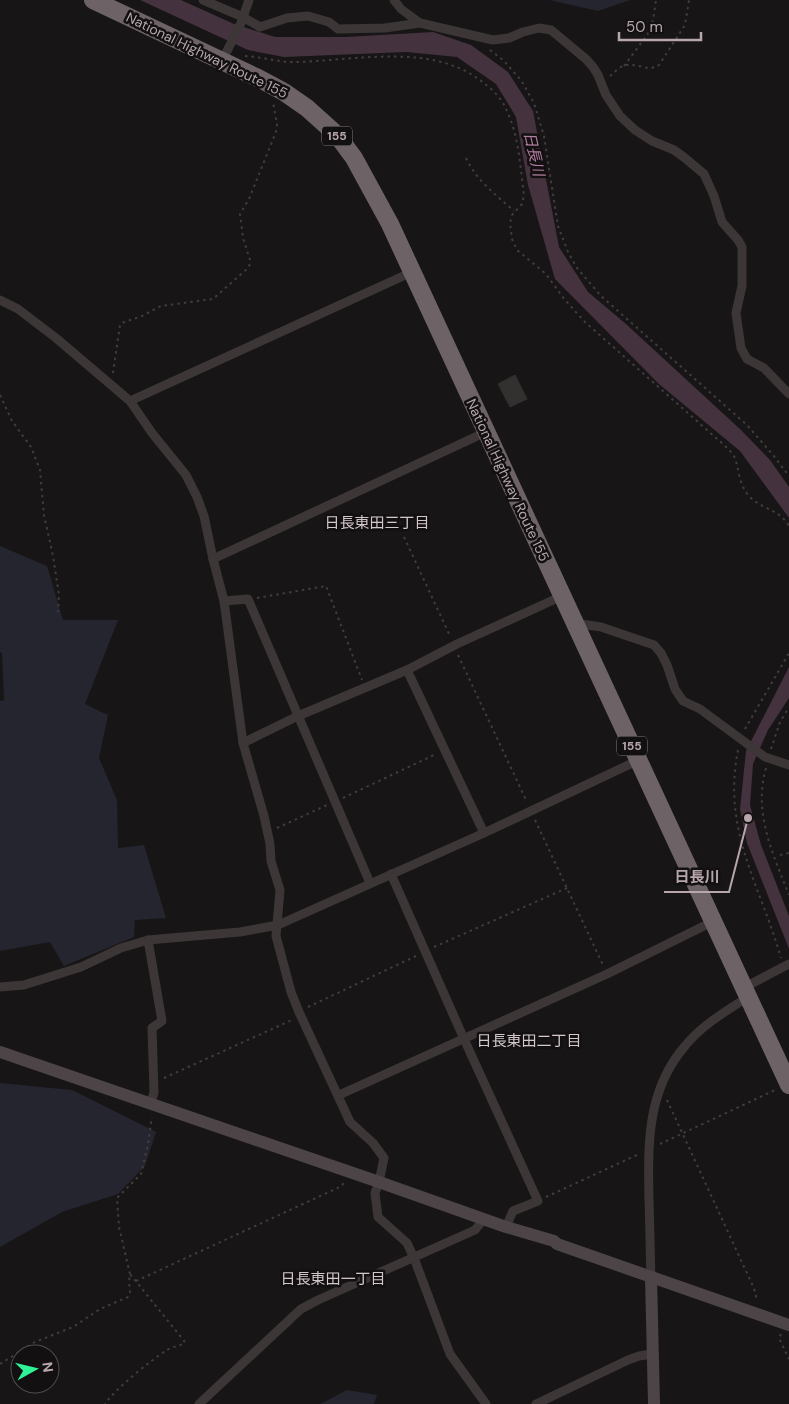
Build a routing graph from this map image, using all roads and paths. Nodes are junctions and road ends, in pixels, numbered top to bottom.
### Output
1 (203, 0) edge
2 (249, 0) edge
3 (394, 0) edge
4 (656, 0) edge
5 (688, 0) edge
6 (104, 2) edge
7 (242, 20) junction
8 (420, 23) junction
9 (476, 36) junction
10 (224, 58) junction
11 (624, 66) junction
12 (602, 83) junction
13 (270, 84) junction
14 (466, 158) dead end
15 (515, 212) junction
16 (412, 272) junction
17 (0, 300) edge
18 (109, 382) junction
19 (789, 394) edge
20 (0, 395) edge
21 (130, 401) junction
22 (486, 432) junction
23 (789, 476) edge
24 (789, 526) edge
25 (404, 537) dead end
26 (213, 558) junction
27 (562, 596) junction
28 (248, 599) junction
29 (224, 601) junction
30 (58, 612) dead end
31 (574, 623) junction
32 (454, 645) junction
33 (789, 653) edge
34 (407, 670) junction
35 (365, 688) junction
36 (789, 707) edge
37 (298, 716) junction
38 (742, 739) junction
39 (243, 743) junction
40 (445, 750) junction
41 (767, 758) junction
42 (639, 760) junction
43 (789, 765) edge
44 (335, 802) junction
45 (267, 832) junction
46 (484, 833) junction
47 (789, 854) edge
48 (780, 855) dead end
49 (391, 874) junction
50 (370, 883) junction
51 (789, 895) edge
52 (714, 921) junction
53 (278, 925) junction
54 (148, 940) junction
55 (787, 965) edge
56 (0, 987) edge
57 (746, 992) junction
58 (301, 1016) junction
59 (464, 1040) junction
60 (0, 1052) edge
61 (154, 1083) junction
62 (789, 1084) edge
63 (658, 1093) junction
64 (339, 1095) junction
65 (153, 1105) junction
66 (682, 1133) junction
67 (648, 1150) junction
68 (348, 1171) junction
69 (379, 1182) junction
70 (538, 1200) junction
71 (484, 1219) junction
72 (506, 1227) junction
73 (414, 1258) junction
74 (130, 1274) junction
75 (651, 1277) junction
76 (136, 1281) junction
77 (752, 1312) junction
78 (786, 1324) edge
79 (652, 1354) junction
80 (789, 1359) edge
81 (0, 1364) edge
82 (105, 1404) edge
83 (199, 1404) edge
84 (486, 1404) edge
85 (536, 1404) edge
86 (654, 1404) edge

1 - 7 street
2 - 7 street
3 - 8 street
4 - 11 path
5 - 11 path
6 - 10 highway, National Highway Route 155 / 155
7 - 8 street
7 - 10 street
8 - 9 street
9 - 12 street
9 - 23 path
10 - 13 highway, National Highway Route 155 / 155
10 - 15 path
11 - 12 path
12 - 19 street
13 - 16 highway, National Highway Route 155 / 155
13 - 18 path
14 - 15 path
15 - 24 path
16 - 21 street
16 - 22 highway, National Highway Route 155 / 155
17 - 18 street
18 - 21 street
20 - 30 path
21 - 26 street
22 - 26 street
22 - 27 highway, National Highway Route 155 / 155
25 - 32 path
26 - 29 street
27 - 31 highway, National Highway Route 155 / 155
27 - 32 street
28 - 29 street
28 - 35 path
28 - 37 street
29 - 39 street
31 - 38 street
31 - 42 highway, National Highway Route 155 / 155
32 - 34 street
33 - 38 path
34 - 35 street
34 - 40 street
35 - 37 street
36 - 41 path
37 - 39 street
37 - 44 street
38 - 41 street
38 - 55 path
39 - 45 street
40 - 44 path
40 - 46 street
41 - 43 street
41 - 51 path
42 - 46 street
42 - 52 highway, National Highway Route 155 / 155
44 - 45 path
44 - 50 street
45 - 53 street
46 - 49 street
47 - 48 path
49 - 50 street
49 - 59 street
50 - 53 street
52 - 57 highway, National Highway Route 155 / 155
52 - 59 street
53 - 54 street
53 - 58 street
54 - 56 street
54 - 61 street
55 - 57 street
57 - 62 highway, National Highway Route 155 / 155
57 - 63 street
58 - 61 path
58 - 64 street
59 - 64 street
59 - 70 street
60 - 65 street
61 - 65 street
62 - 66 path
63 - 66 path
63 - 67 street
64 - 69 street
65 - 68 street
65 - 74 path
66 - 67 path
66 - 77 path
67 - 70 path
67 - 75 street
68 - 69 street
68 - 76 path
69 - 71 street
69 - 73 street
70 - 72 street
71 - 72 street
71 - 73 street
72 - 75 street
73 - 83 street
73 - 84 street
74 - 76 path
74 - 81 path
75 - 77 street
75 - 79 street
76 - 82 path
77 - 78 street
78 - 80 path
79 - 85 street
79 - 86 street

